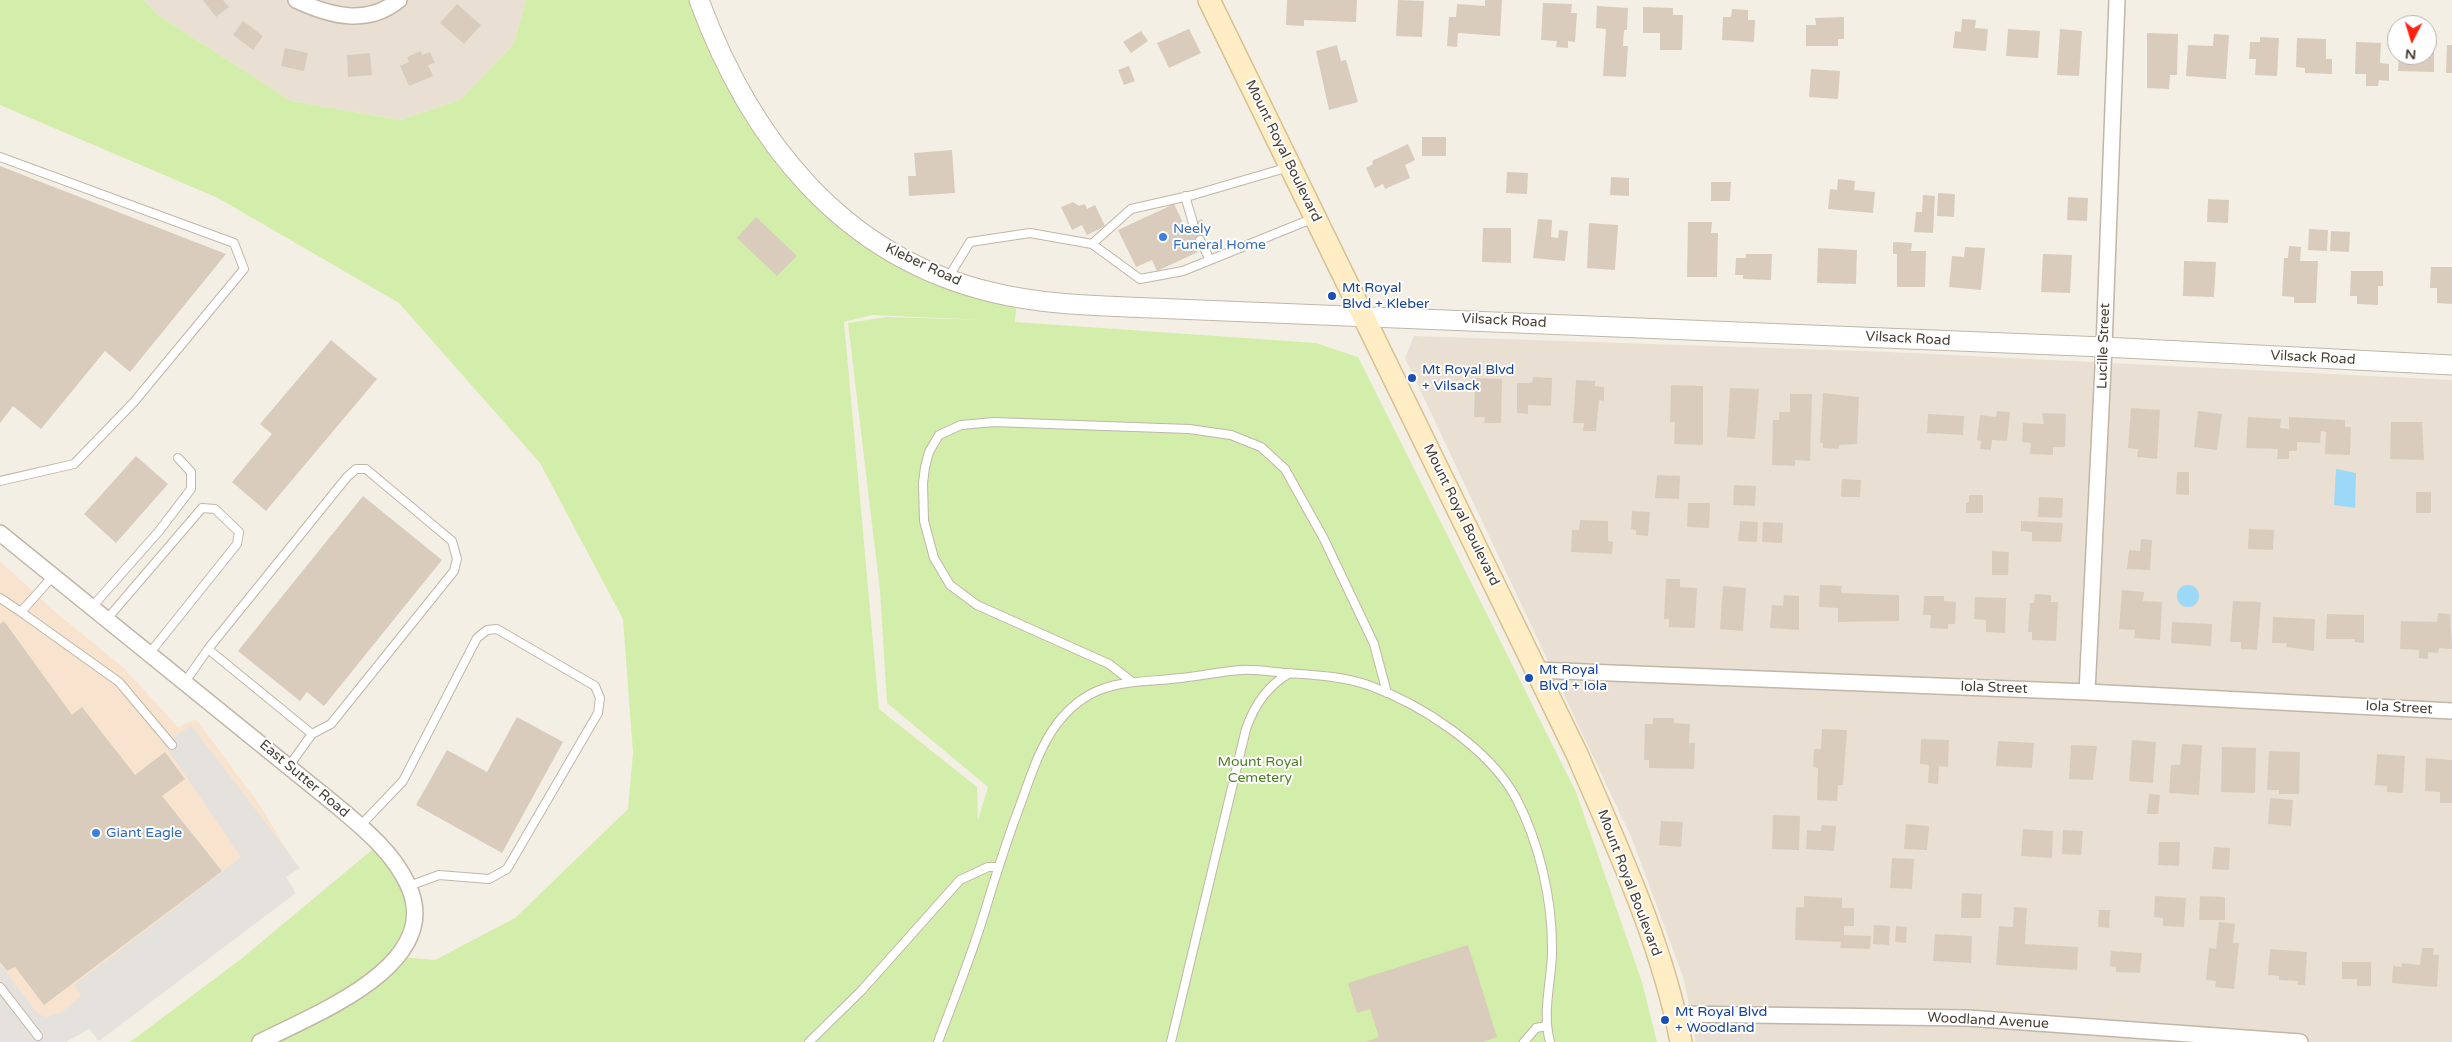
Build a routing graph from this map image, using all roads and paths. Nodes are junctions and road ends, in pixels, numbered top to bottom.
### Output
1 (296, 0) edge
2 (399, 0) edge
3 (699, 0) edge
4 (1209, 0) edge
5 (2117, 0) edge
6 (0, 157) edge
7 (1291, 166) junction
8 (1184, 196) junction
9 (1316, 217) junction
10 (1193, 223) dead end
11 (1200, 240) dead end
12 (1092, 244) junction
13 (1210, 260) junction
14 (947, 279) junction
15 (1364, 316) junction
16 (2104, 348) junction
17 (2452, 365) edge
18 (178, 458) dead end
19 (0, 481) edge
20 (0, 534) edge
21 (53, 576) junction
22 (0, 598) edge
23 (92, 607) junction
24 (21, 612) junction
25 (107, 619) junction
26 (208, 649) junction
27 (149, 654) junction
28 (1536, 670) junction
29 (1290, 673) junction
30 (1131, 681) junction
31 (185, 682) junction
32 (2087, 692) junction
33 (1387, 693) junction
34 (2452, 710) edge
35 (312, 734) junction
36 (172, 744) dead end
37 (289, 766) junction
38 (360, 826) junction
39 (998, 867) junction
40 (409, 886) junction
41 (0, 987) edge
42 (1676, 1014) junction
43 (1546, 1026) junction
44 (38, 1036) dead end
45 (2227, 1040) edge
46 (260, 1042) edge
47 (810, 1042) edge
48 (938, 1042) edge
49 (1171, 1042) edge
50 (1524, 1042) edge
51 (1550, 1042) edge
52 (1681, 1042) edge
53 (2300, 1042) edge

1 - 2 street
3 - 14 street, Kleber Road
4 - 7 main road, Mount Royal Boulevard
5 - 16 street, Lucille Street
6 - 19 lane
7 - 8 lane
7 - 9 main road, Mount Royal Boulevard
8 - 10 lane
8 - 12 lane
9 - 13 lane
9 - 15 main road, Mount Royal Boulevard
11 - 13 lane
12 - 13 lane
12 - 14 lane
14 - 15 street, Kleber Road
15 - 16 street, Vilsack Road
15 - 28 main road, Mount Royal Boulevard
16 - 17 street, Vilsack Road
16 - 32 street, Lucille Street
18 - 23 lane
20 - 21 street, East Sutter Road
21 - 23 street, East Sutter Road
21 - 24 lane
22 - 24 lane
23 - 25 street, East Sutter Road
24 - 36 lane
25 - 27 street, East Sutter Road
25 - 27 lane
26 - 31 lane
26 - 35 lane
26 - 35 lane
27 - 31 street, East Sutter Road
28 - 32 street, Iola Street
28 - 42 main road, Mount Royal Boulevard
29 - 30 lane
29 - 33 lane
29 - 49 lane
30 - 33 lane
30 - 39 lane
31 - 37 street, East Sutter Road
32 - 34 street, Iola Street
33 - 43 lane
35 - 37 lane
37 - 38 street, East Sutter Road
38 - 40 street, East Sutter Road
38 - 40 lane
39 - 47 lane
39 - 48 lane
40 - 46 street, East Sutter Road
41 - 44 lane
42 - 45 street, Woodland Avenue
42 - 52 main road, Mount Royal Boulevard
43 - 50 lane
43 - 51 lane
45 - 53 street, Woodland Avenue

